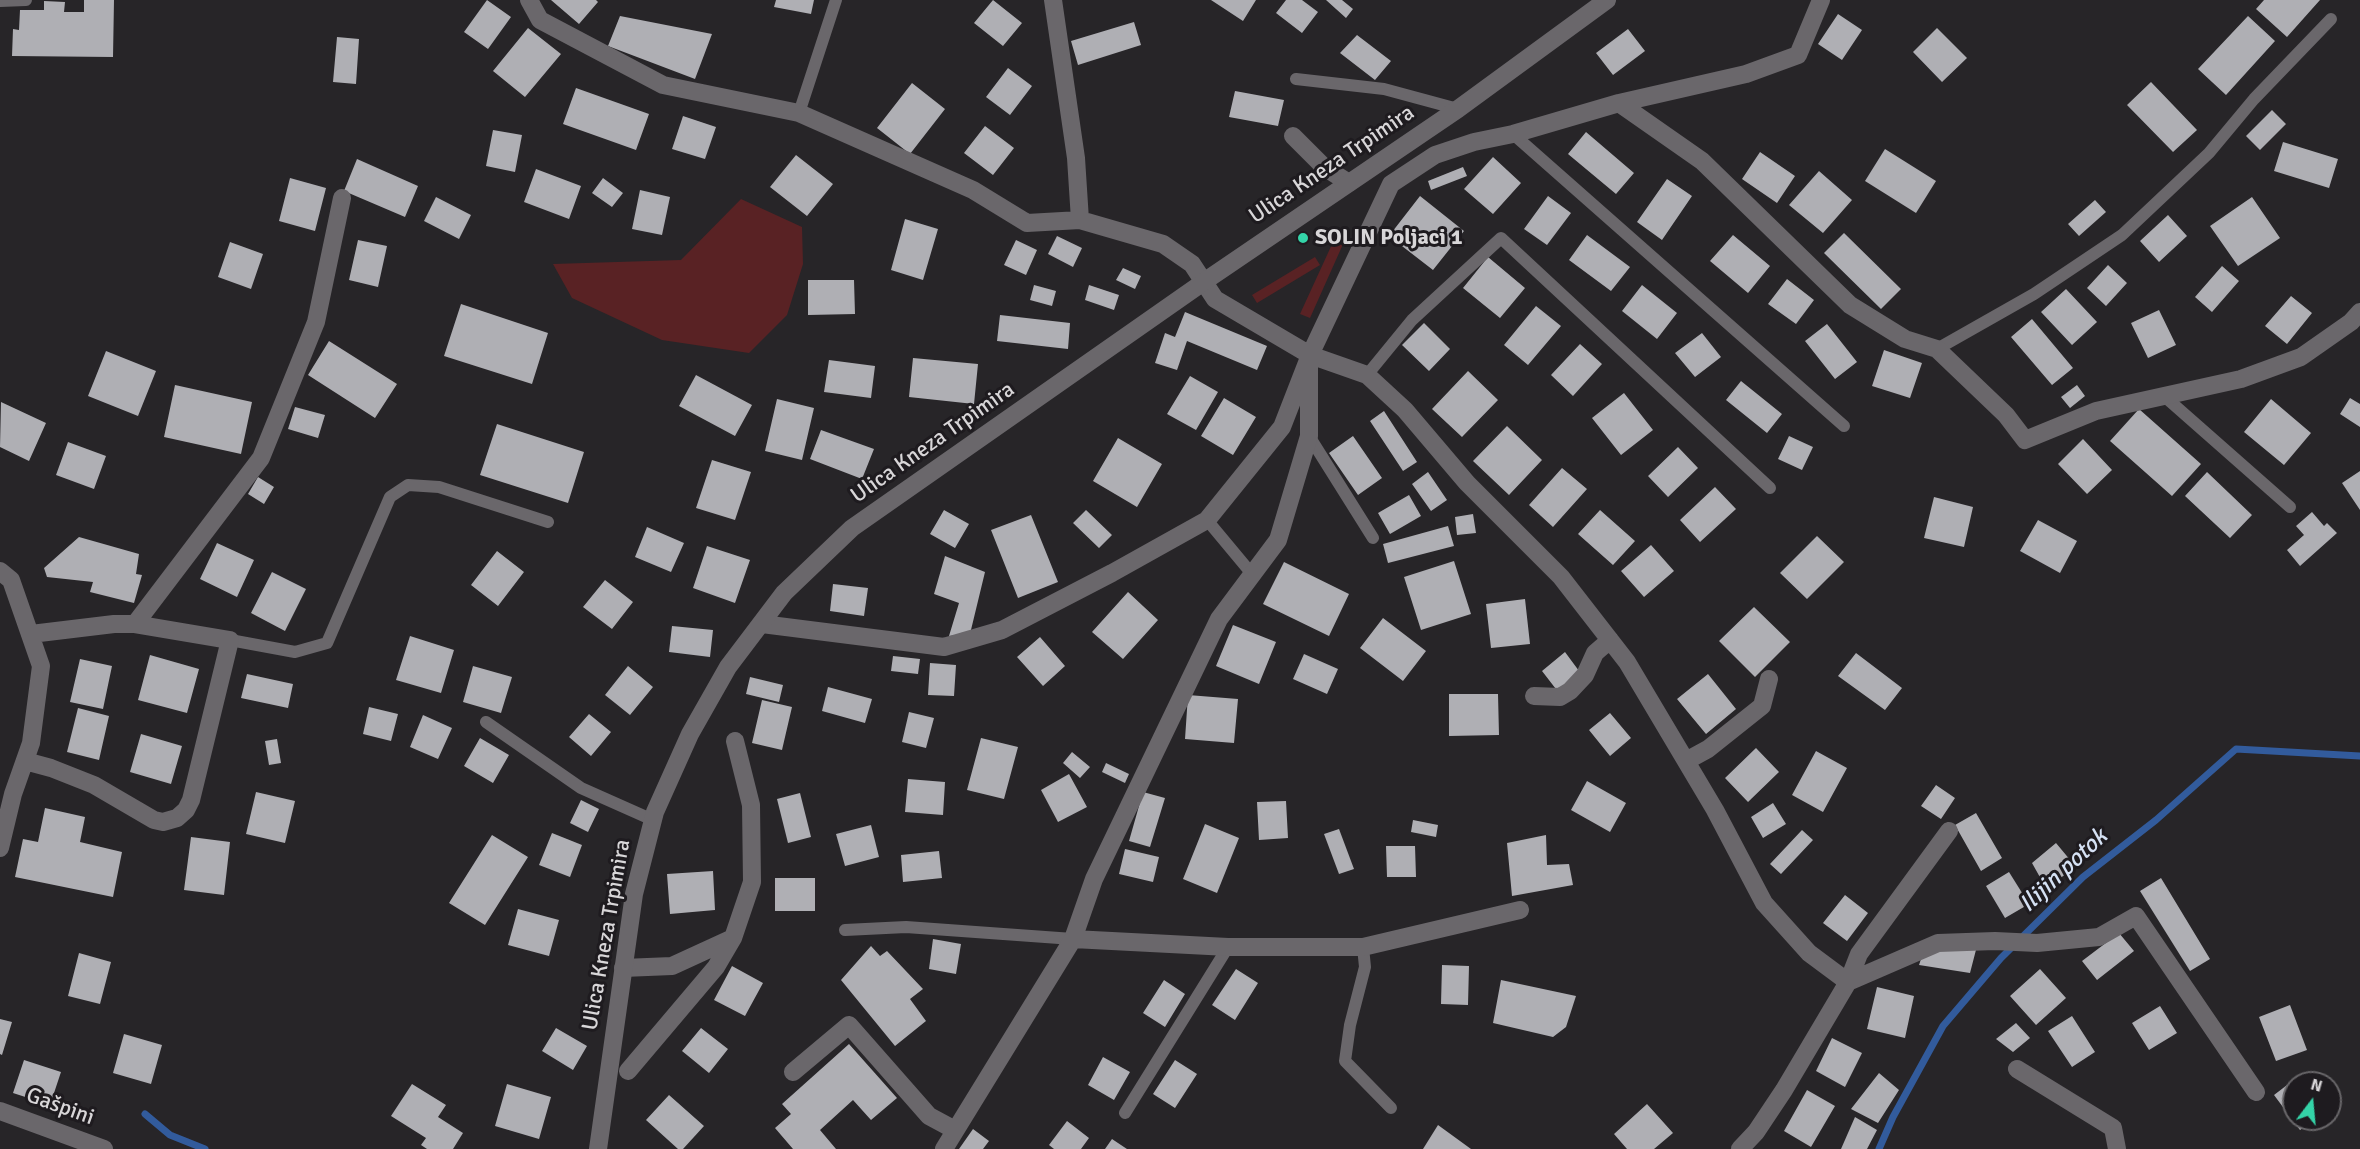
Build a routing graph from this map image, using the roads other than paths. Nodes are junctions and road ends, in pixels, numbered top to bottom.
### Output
1 (26, 0) edge
2 (530, 0) edge
3 (836, 0) edge
4 (1053, 0) edge
5 (1607, 0) edge
6 (1821, 0) edge
7 (0, 1) edge
8 (2331, 20) dead end
9 (1296, 79) dead end
10 (1619, 103) junction
11 (1458, 109) junction
12 (799, 113) junction
13 (1513, 134) junction
14 (1293, 136) dead end
15 (1349, 183) junction
16 (342, 198) dead end
17 (1080, 220) junction
18 (1205, 281) junction
19 (2360, 312) edge
20 (1937, 349) junction
21 (1310, 355) junction
22 (1367, 375) junction
23 (2164, 396) junction
24 (1844, 426) dead end
25 (1309, 436) junction
26 (1770, 488) dead end
27 (2290, 507) dead end
28 (1207, 520) junction
29 (548, 522) dead end
30 (1373, 538) dead end
31 (0, 571) edge
32 (1252, 574) junction
33 (135, 624) junction
34 (762, 624) junction
35 (31, 634) junction
36 (230, 640) junction
37 (1610, 640) junction
38 (1769, 679) dead end
39 (1534, 696) dead end
40 (486, 723) dead end
41 (735, 741) dead end
42 (25, 761) junction
43 (1686, 761) junction
44 (653, 820) junction
45 (1949, 831) dead end
46 (0, 848) edge
47 (1520, 910) dead end
48 (845, 930) dead end
49 (733, 938) junction
50 (1072, 939) junction
51 (1228, 947) junction
52 (1363, 947) junction
53 (623, 969) junction
54 (1848, 982) junction
55 (2017, 1069) dead end
56 (628, 1071) dead end
57 (793, 1072) dead end
58 (2256, 1092) dead end
59 (1391, 1108) dead end
60 (0, 1111) edge
61 (1125, 1113) dead end
62 (955, 1130) junction
63 (104, 1149) edge
64 (598, 1149) edge
65 (944, 1149) edge
66 (1740, 1149) edge
67 (2117, 1149) edge

1 - 7 lane
2 - 12 street
3 - 12 lane
4 - 17 street
5 - 11 street, Ulica Kneza Trpimira
6 - 10 street
8 - 20 lane
9 - 11 lane
10 - 13 street
10 - 20 street
11 - 15 street, Ulica Kneza Trpimira
12 - 17 street
13 - 21 street
13 - 24 lane
14 - 15 street
15 - 18 street, Ulica Kneza Trpimira
16 - 33 street
17 - 18 street
18 - 21 street
18 - 34 street, Ulica Kneza Trpimira
19 - 23 street
20 - 23 street
21 - 22 street
21 - 25 street
21 - 28 street
22 - 26 lane
22 - 37 street
23 - 27 lane
25 - 30 lane
25 - 32 street
28 - 32 lane
28 - 34 street
29 - 36 lane
31 - 35 street
32 - 50 street
33 - 35 street
33 - 36 street
34 - 44 street, Ulica Kneza Trpimira
35 - 42 street
36 - 42 street
37 - 39 street
37 - 43 street
38 - 43 street
40 - 44 lane
41 - 49 street
42 - 46 street
43 - 54 street
44 - 53 street, Ulica Kneza Trpimira
45 - 54 street
47 - 52 street
48 - 50 lane
49 - 53 street
49 - 56 street
50 - 51 street
50 - 62 street
51 - 52 street
51 - 61 lane
52 - 59 lane
53 - 64 street, Ulica Kneza Trpimira
54 - 58 street
54 - 66 street
55 - 67 street
57 - 62 street
60 - 63 street, Gašpini
62 - 65 street

